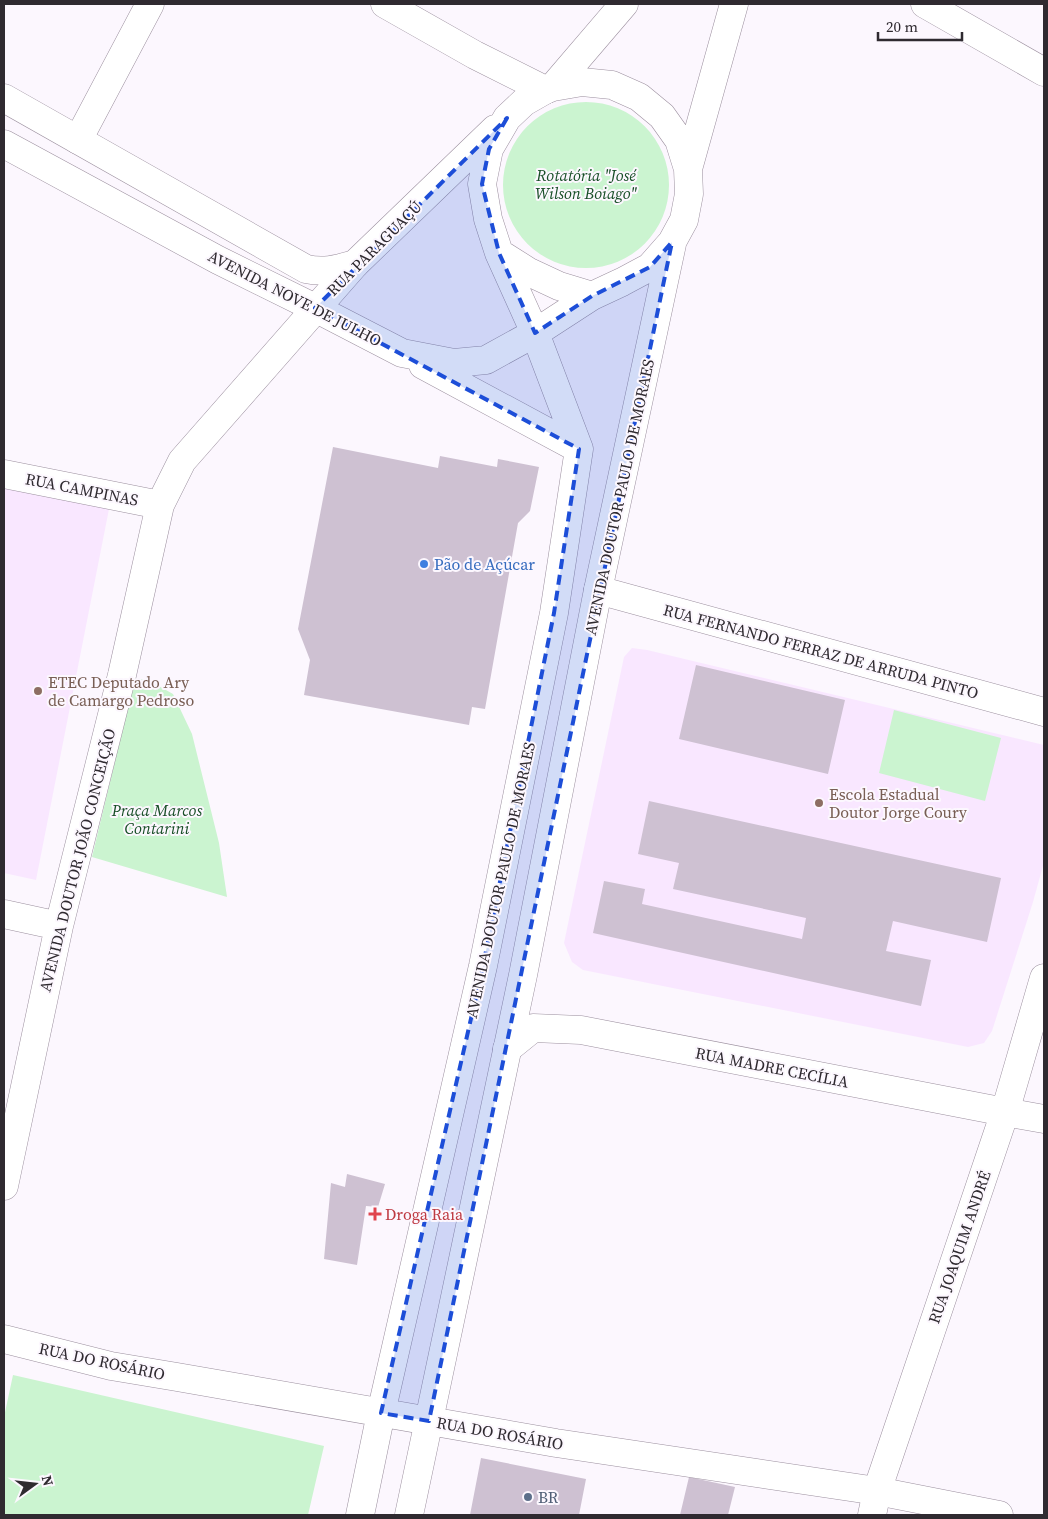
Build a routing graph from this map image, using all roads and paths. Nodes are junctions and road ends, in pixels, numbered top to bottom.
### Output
1 (150, 4) edge
2 (385, 4) edge
3 (624, 4) edge
4 (734, 4) edge
5 (925, 4) edge
6 (1044, 72) edge
7 (549, 88) junction
8 (4, 98) edge
9 (507, 118) junction
10 (78, 140) junction
11 (4, 144) edge
12 (688, 168) junction
13 (672, 242) junction
14 (499, 253) junction
15 (355, 264) junction
16 (592, 296) junction
17 (315, 308) junction
18 (535, 334) junction
19 (402, 353) junction
20 (579, 450) junction
21 (4, 474) edge
22 (160, 505) junction
23 (598, 590) junction
24 (1044, 712) edge
25 (4, 914) edge
26 (59, 926) junction
27 (1044, 978) edge
28 (507, 1049) junction
29 (1005, 1112) junction
30 (1044, 1119) edge
31 (4, 1186) edge
32 (4, 1339) edge
33 (381, 1413) junction
34 (429, 1421) junction
35 (874, 1503) edge
36 (360, 1515) edge
37 (409, 1515) edge
38 (999, 1515) edge

1 - 10 street
2 - 7 street
3 - 7 street
4 - 12 street
5 - 6 street
7 - 9 street, RUA PARAGUAÇÚ
7 - 12 street
8 - 10 street, AVENIDA NOVE DE JULHO
9 - 14 street, AVENIDA DOUTOR PAULO DE MORAES
9 - 15 street, RUA PARAGUAÇÚ
10 - 15 street, AVENIDA NOVE DE JULHO
11 - 17 street, AVENIDA NOVE DE JULHO
12 - 13 street
13 - 16 street, AVENIDA NOVE DE JULHO
13 - 23 street, AVENIDA DOUTOR PAULO DE MORAES
14 - 16 street
14 - 18 street, AVENIDA DOUTOR PAULO DE MORAES
15 - 17 street, RUA PARAGUAÇÚ
16 - 18 street, AVENIDA NOVE DE JULHO
17 - 19 street, AVENIDA NOVE DE JULHO
17 - 22 street, RUA PARAGUAÇÚ
18 - 19 street, AVENIDA NOVE DE JULHO
18 - 20 street, AVENIDA DOUTOR PAULO DE MORAES
19 - 20 street
20 - 33 street, AVENIDA DOUTOR PAULO DE MORAES
21 - 22 street, RUA CAMPINAS
22 - 26 street, AVENIDA DOUTOR JOÃO CONCEIÇÃO
23 - 24 street, RUA FERNANDO FERRAZ DE ARRUDA PINTO
23 - 28 street, AVENIDA DOUTOR PAULO DE MORAES
25 - 26 street
26 - 31 street, AVENIDA DOUTOR JOÃO CONCEIÇÃO
27 - 29 street, RUA JOAQUIM ANDRÉ
28 - 29 street, RUA MADRE CECÍLIA
28 - 34 street, AVENIDA DOUTOR PAULO DE MORAES
29 - 30 street, RUA MADRE CECÍLIA
29 - 35 street, RUA JOAQUIM ANDRÉ
32 - 33 street, RUA DO ROSÁRIO
33 - 34 street, RUA DO ROSÁRIO
33 - 36 street, AVENIDA DOUTOR PAULO DE MORAES
34 - 35 street, RUA DO ROSÁRIO
34 - 37 street, AVENIDA DOUTOR PAULO DE MORAES
35 - 38 street, RUA DO ROSÁRIO

